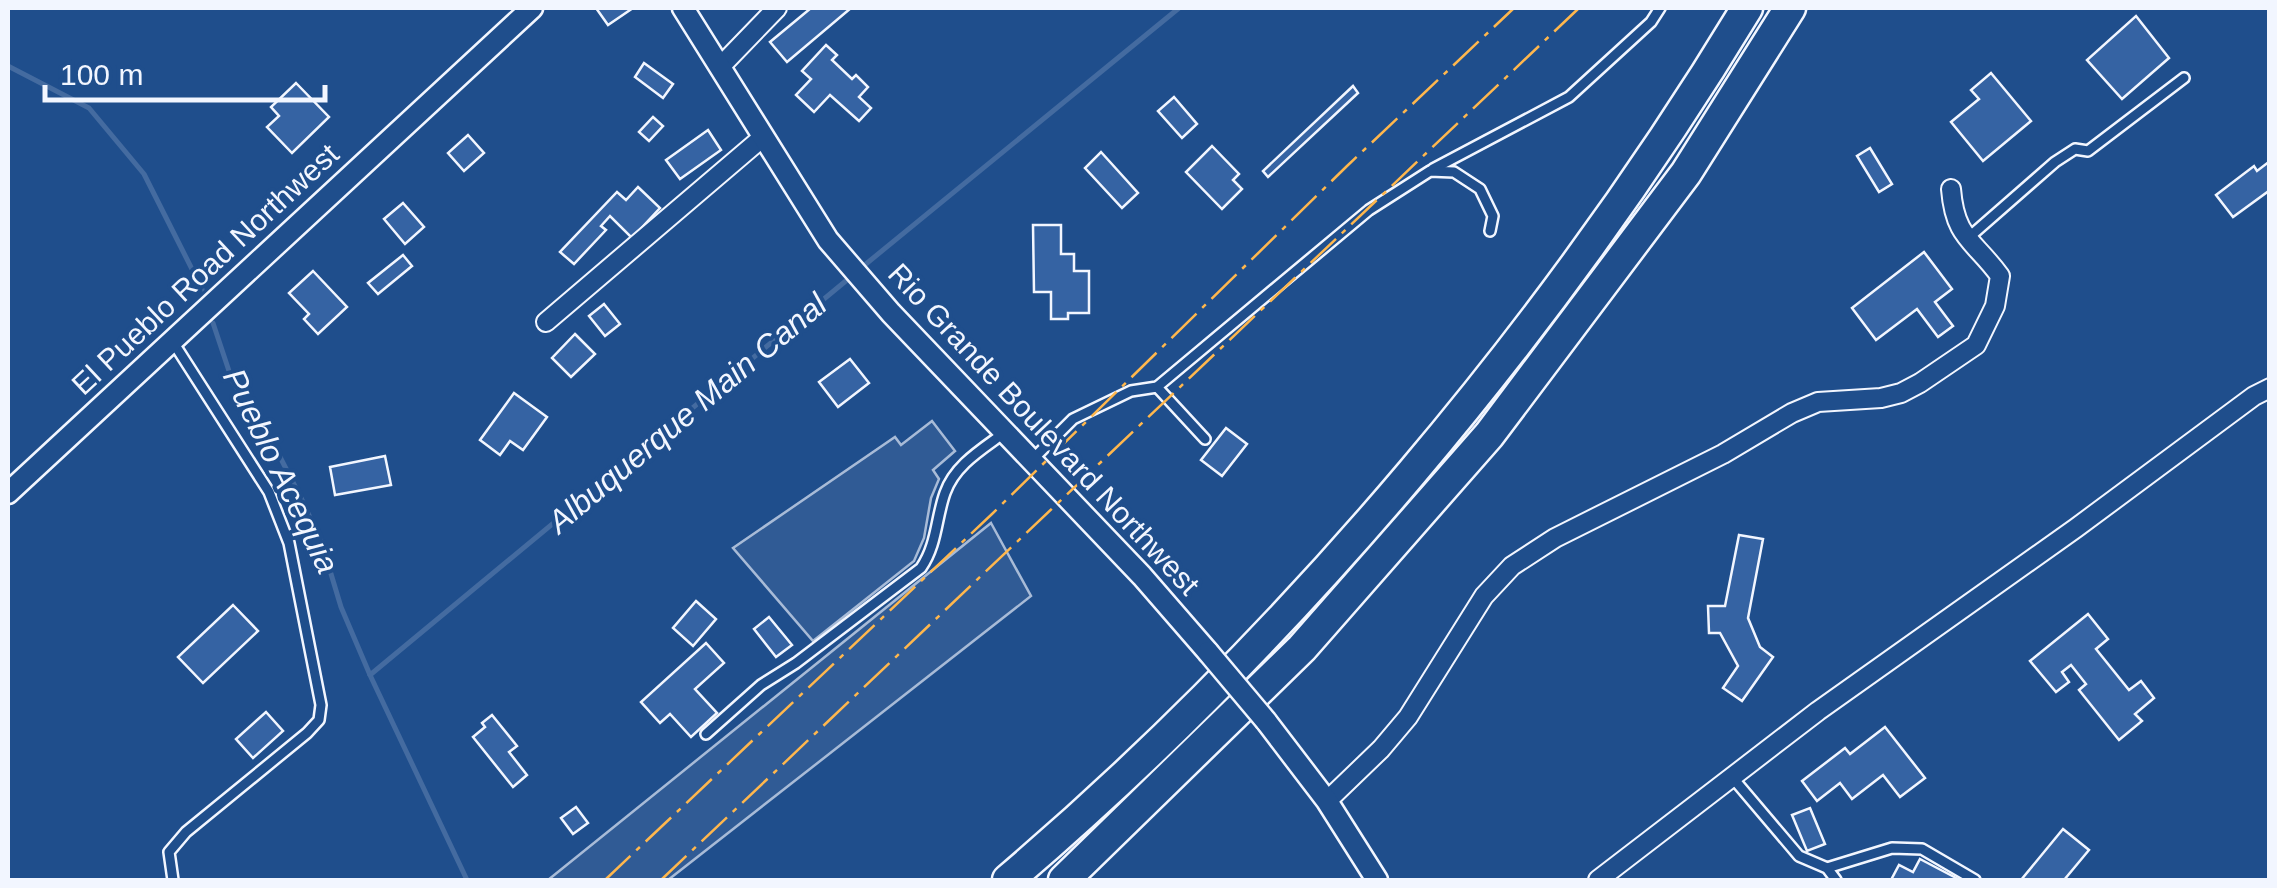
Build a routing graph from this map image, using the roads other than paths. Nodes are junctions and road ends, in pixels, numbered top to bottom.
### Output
1 (532, 8) edge
2 (683, 8) edge
3 (777, 8) edge
4 (1660, 8) edge
5 (1747, 8) edge
6 (1790, 8) edge
7 (720, 67) junction
8 (2184, 78) dead end
9 (763, 136) junction
10 (1430, 171) junction
11 (1951, 188) dead end
12 (1490, 231) dead end
13 (1966, 239) junction
14 (546, 322) dead end
15 (172, 340) junction
16 (1156, 387) junction
17 (2270, 388) edge
18 (1004, 433) junction
19 (1205, 440) dead end
20 (1032, 461) junction
21 (8, 493) edge
22 (706, 734) dead end
23 (1732, 777) junction
24 (1327, 801) junction
25 (1827, 868) junction
26 (173, 880) edge
27 (1008, 880) edge
28 (1064, 880) edge
29 (1377, 880) edge
30 (1598, 880) edge
31 (1836, 880) edge
32 (1975, 880) edge

1 - 15 street, El Pueblo Road Northwest
2 - 7 street, Rio Grande Boulevard Northwest
3 - 7 street
4 - 10 lane
5 - 27 highway
6 - 28 highway
7 - 9 street, Rio Grande Boulevard Northwest
8 - 13 lane
9 - 14 street
9 - 18 street, Rio Grande Boulevard Northwest
10 - 12 lane
10 - 16 lane
11 - 13 street
13 - 24 street
15 - 21 street, El Pueblo Road Northwest
15 - 26 lane
16 - 19 lane
16 - 20 lane
17 - 23 street
18 - 20 street, Rio Grande Boulevard Northwest
18 - 22 lane
20 - 24 street, Rio Grande Boulevard Northwest, bridge
23 - 25 lane
23 - 30 street
24 - 29 street, Rio Grande Boulevard Northwest
25 - 31 lane
25 - 32 lane

